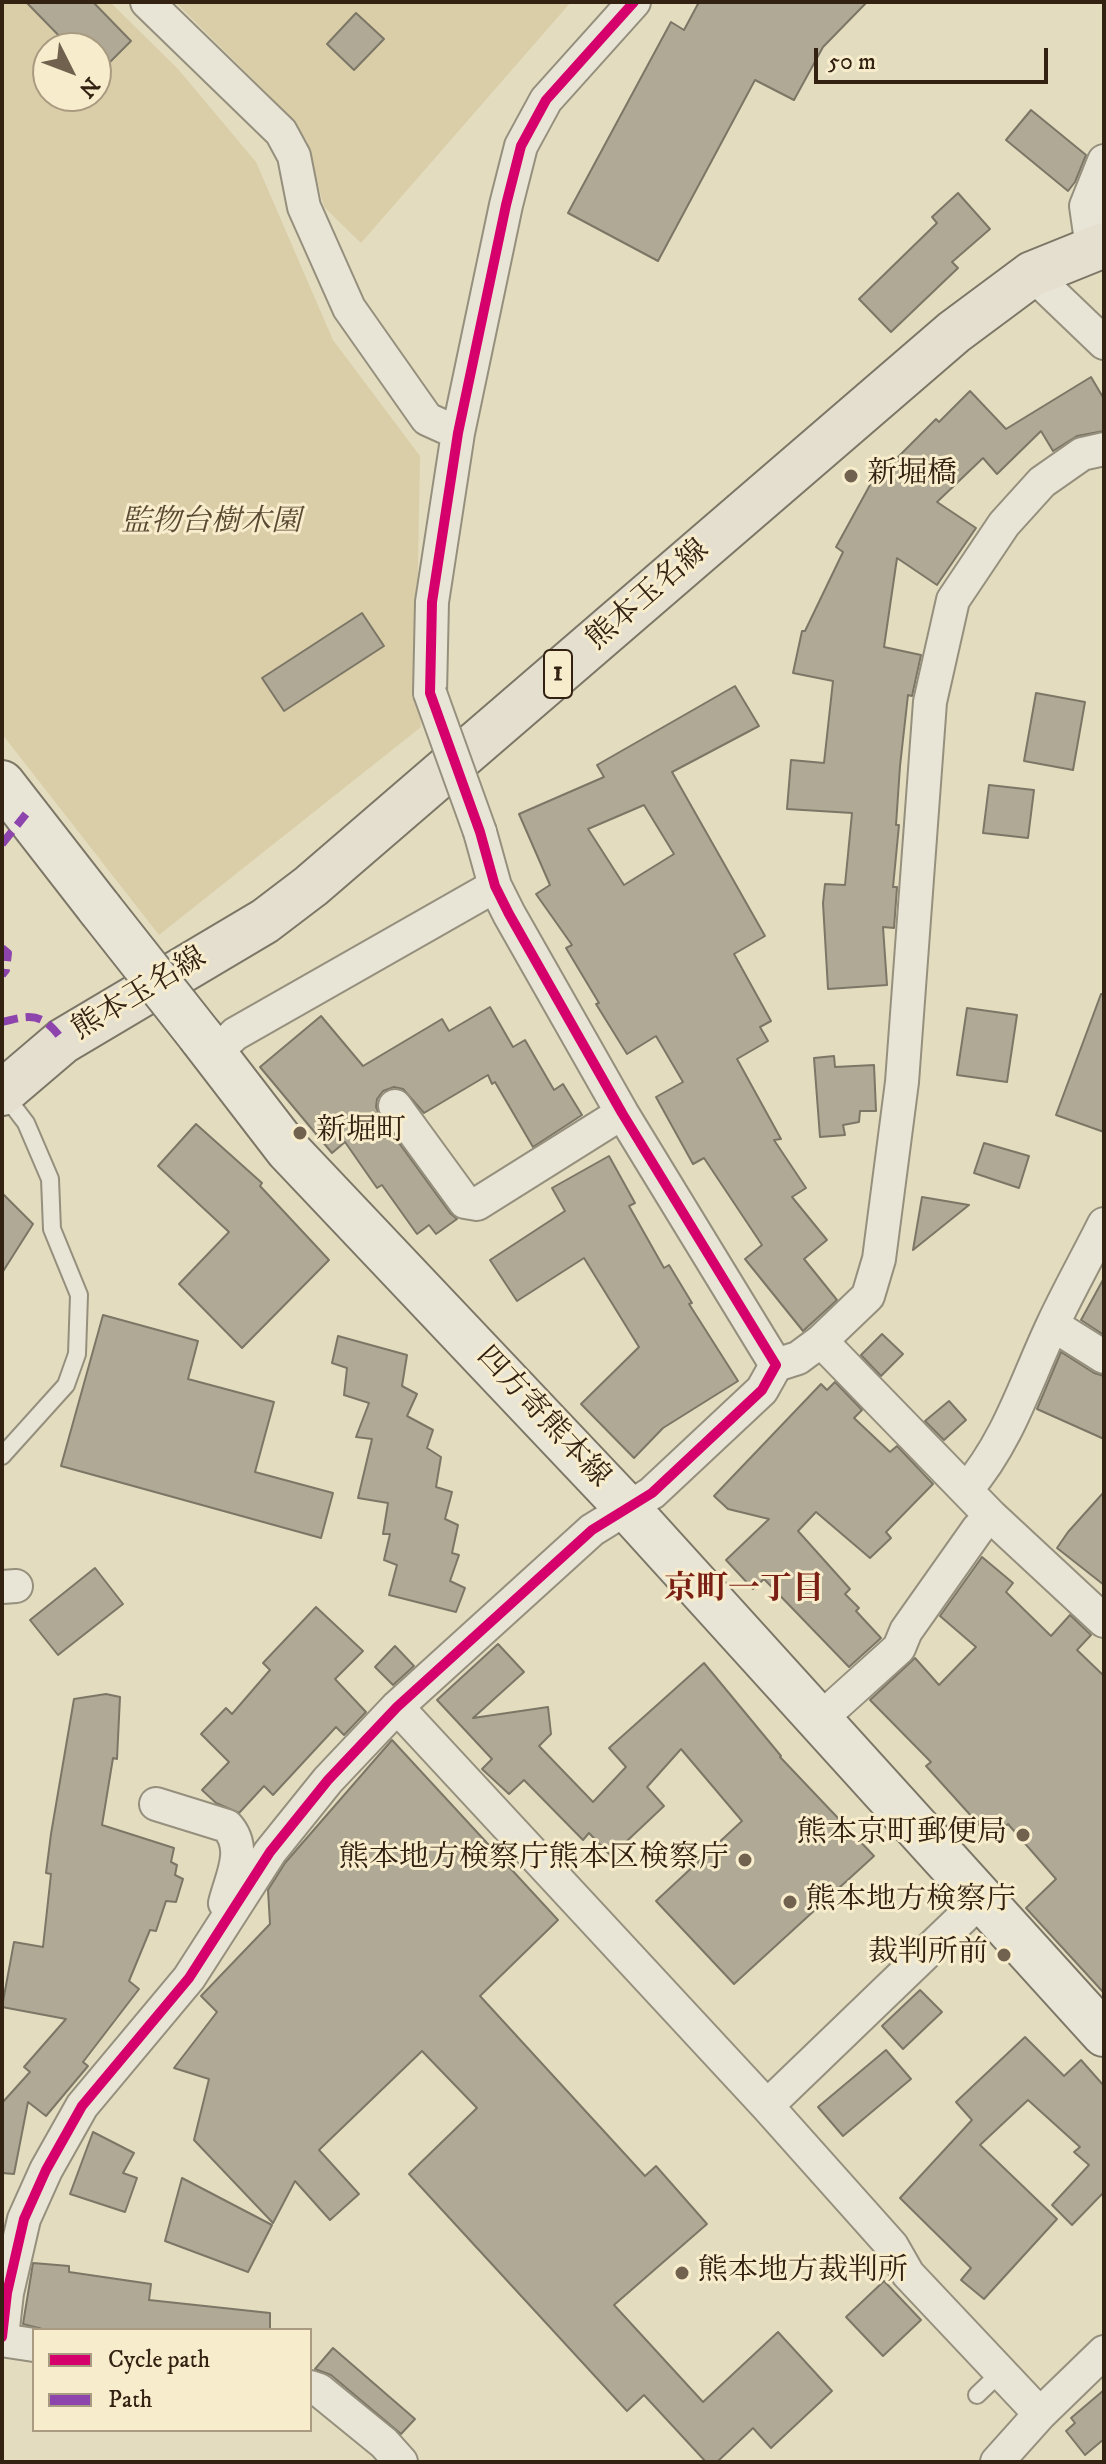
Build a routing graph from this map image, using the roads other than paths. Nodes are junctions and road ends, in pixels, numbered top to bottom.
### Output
1 (147, 2) edge
2 (634, 2) edge
3 (1104, 161) edge
4 (1098, 246) edge
5 (1032, 274) junction
6 (1104, 343) edge
7 (458, 433) junction
8 (1104, 449) edge
9 (2, 783) edge
10 (495, 886) junction
11 (207, 1046) junction
12 (2, 1093) edge
13 (395, 1106) dead end
14 (622, 1113) junction
15 (1104, 1224) edge
16 (1053, 1325) junction
17 (821, 1341) junction
18 (1104, 1357) edge
19 (776, 1365) junction
20 (2, 1456) edge
21 (967, 1489) junction
22 (627, 1508) junction
23 (991, 1516) junction
24 (1104, 1621) edge
25 (397, 1707) junction
26 (818, 1721) junction
27 (156, 1804) dead end
28 (981, 1900) junction
29 (235, 1910) junction
30 (1100, 2020) edge
31 (767, 2106) junction
32 (2, 2339) edge
33 (32, 2345) edge
34 (1102, 2359) edge
35 (312, 2388) edge
36 (1040, 2414) junction
37 (401, 2462) edge
38 (997, 2462) edge

1 - 7 street
2 - 7 street
3 - 4 street
4 - 5 main road, 熊本玉名線 / 1
5 - 6 street
5 - 12 main road, 熊本玉名線 / 1
7 - 10 street, bridge
8 - 17 street
9 - 11 main road, 四方寄熊本線, bridge
10 - 11 street
10 - 14 street
11 - 22 main road, 四方寄熊本線
12 - 20 lane
13 - 14 street
14 - 19 street
15 - 16 street
16 - 18 street
16 - 21 street
17 - 19 street
17 - 21 street
19 - 22 street
21 - 23 street
22 - 25 street
22 - 26 main road, 四方寄熊本線
23 - 24 street
23 - 26 street
25 - 29 street
25 - 31 street
26 - 28 main road, 四方寄熊本線
27 - 29 street
28 - 30 main road, 四方寄熊本線
28 - 31 street
29 - 32 street
31 - 36 street
32 - 33 street
34 - 36 street
35 - 37 street
36 - 38 street

